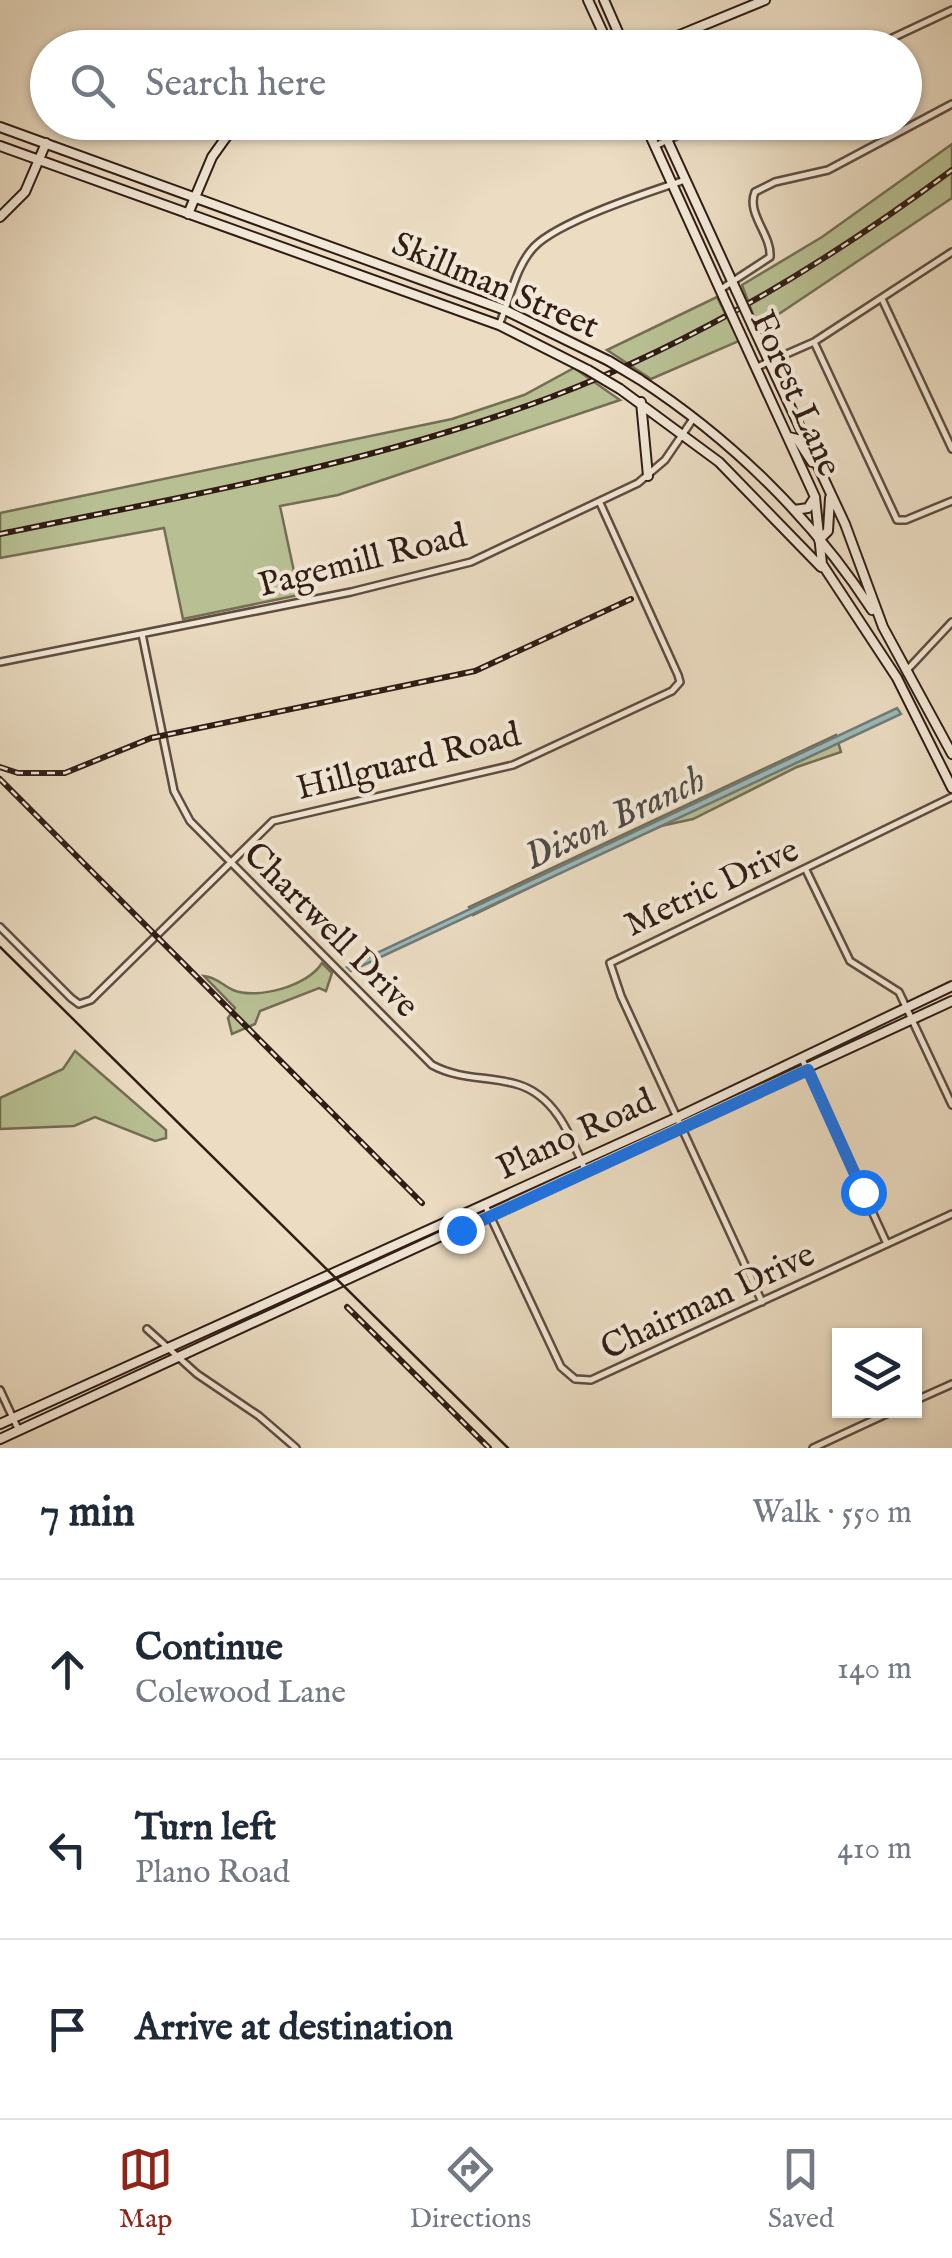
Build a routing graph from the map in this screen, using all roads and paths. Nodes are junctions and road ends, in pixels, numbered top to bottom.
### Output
1 (588, 0) edge
2 (604, 0) edge
3 (764, 0) edge
4 (952, 10) edge
5 (602, 30) edge
6 (617, 30) edge
7 (698, 30) edge
8 (909, 30) edge
9 (952, 104) edge
10 (922, 120) edge
11 (0, 127) edge
12 (30, 137) edge
13 (37, 140) edge
14 (224, 140) edge
15 (652, 140) edge
16 (667, 140) joint
17 (884, 140) edge
18 (46, 143) junction
19 (0, 146) edge
20 (655, 146) junction
21 (40, 160) junction
22 (686, 180) junction
23 (672, 184) junction
24 (194, 197) junction
25 (188, 214) junction
26 (0, 216) edge
27 (351, 254) junction
28 (951, 255) edge
29 (345, 269) junction
30 (734, 285) junction
31 (722, 293) junction
32 (882, 300) junction
33 (505, 310) junction
34 (498, 326) junction
35 (576, 342) junction
36 (814, 342) junction
37 (567, 358) junction
38 (769, 363) junction
39 (756, 368) junction
40 (640, 402) junction
41 (693, 418) junction
42 (686, 433) junction
43 (788, 437) junction
44 (952, 449) edge
45 (816, 464) junction
46 (648, 476) junction
47 (830, 494) junction
48 (815, 497) junction
49 (952, 501) edge
50 (600, 503) junction
51 (794, 510) junction
52 (794, 536) junction
53 (819, 540) junction
54 (827, 574) junction
55 (952, 622) edge
56 (883, 626) junction
57 (142, 634) junction
58 (0, 662) edge
59 (909, 668) junction
60 (896, 678) junction
61 (952, 754) edge
62 (952, 788) edge
63 (952, 797) edge
64 (229, 861) junction
65 (806, 870) junction
66 (0, 928) edge
67 (952, 986) edge
68 (952, 1002) edge
69 (907, 1007) junction
70 (913, 1020) junction
71 (802, 1059) junction
72 (808, 1070) junction
73 (952, 1105) edge
74 (678, 1116) junction
75 (683, 1127) junction
76 (582, 1160) junction
77 (586, 1172) junction
78 (484, 1205) junction
79 (952, 1214) edge
80 (490, 1217) junction
81 (887, 1244) junction
82 (762, 1302) junction
83 (147, 1329) dead end
84 (168, 1348) junction
85 (178, 1357) junction
86 (952, 1384) edge
87 (0, 1390) edge
88 (922, 1398) edge
89 (13, 1418) junction
90 (878, 1418) edge
91 (0, 1424) edge
92 (18, 1431) junction
93 (0, 1439) edge
94 (296, 1448) edge
95 (813, 1448) edge

1 - 5 main road
2 - 6 main road
3 - 7 main road
4 - 8 street
9 - 10 street
11 - 12 main road, Skillman Street
13 - 18 main road, Skillman Street
14 - 24 main road
15 - 20 main road, Forest Lane
16 - 20 street
16 - 22 main road, Forest Lane
17 - 30 street
18 - 21 main road
18 - 24 main road, Skillman Street
19 - 21 main road, Skillman Street
20 - 23 main road, Forest Lane
21 - 25 main road, Skillman Street
21 - 26 main road
22 - 23 street
22 - 30 main road, Forest Lane
23 - 31 main road, Forest Lane
23 - 33 street
24 - 25 main road
24 - 27 main road, Skillman Street
25 - 29 main road, Skillman Street
27 - 29 main road
27 - 33 main road, Skillman Street
28 - 32 street
29 - 34 main road, Skillman Street
30 - 31 street
30 - 38 main road, Forest Lane, bridge
31 - 39 main road, Forest Lane, bridge
32 - 36 street
32 - 44 street
33 - 34 street
33 - 35 main road, Skillman Street
34 - 37 main road, Skillman Street
35 - 37 main road
35 - 41 main road, Skillman Street, bridge
36 - 38 street
36 - 49 street
37 - 40 main road, Skillman Street, bridge
38 - 39 street
38 - 45 main road, Forest Lane
39 - 43 main road, Forest Lane
40 - 42 main road, Skillman Street
40 - 46 main road
41 - 42 street, Pagemill Road
41 - 51 main road, Skillman Street
42 - 46 street, Pagemill Road
42 - 52 main road, Skillman Street
43 - 45 main road
43 - 48 main road, Forest Lane
45 - 47 main road, Forest Lane
46 - 50 street, Pagemill Road
47 - 53 main road
47 - 56 main road, Forest Lane
48 - 51 main road
48 - 53 main road, Forest Lane
50 - 57 street, Pagemill Road
50 - 64 street, Hillguard Road
51 - 53 main road, Skillman Street
52 - 53 main road
52 - 54 main road, Skillman Street
53 - 54 main road, Forest Lane
53 - 56 main road, Skillman Street
54 - 60 main road, Forest Lane
55 - 59 street
56 - 59 main road, Forest Lane
57 - 58 street, Pagemill Road
57 - 64 street, Chartwell Drive
59 - 60 main road
59 - 61 main road, Forest Lane
60 - 62 main road, Forest Lane
63 - 65 street, Metric Drive
64 - 66 street, Hillguard Road
64 - 76 street, Chartwell Drive
65 - 69 street
65 - 74 street, Metric Drive
67 - 69 main road, Plano Road
68 - 70 main road, Plano Road
69 - 70 street
69 - 71 main road, Plano Road
70 - 72 main road, Plano Road
70 - 73 street
71 - 72 street
71 - 74 main road, Plano Road
72 - 75 main road, Plano Road
72 - 81 street
74 - 75 street, Metric Drive
74 - 76 main road, Plano Road
75 - 77 main road, Plano Road
75 - 82 street, Metric Drive
76 - 77 street, Chartwell Drive
76 - 78 main road, Plano Road
77 - 80 main road, Plano Road
78 - 80 street
78 - 84 main road, Plano Road
79 - 81 street, Chairman Drive
80 - 82 street, Chairman Drive
80 - 85 main road, Plano Road
81 - 82 street, Chairman Drive
83 - 84 street
84 - 85 street
84 - 89 main road, Plano Road
85 - 92 main road, Plano Road
85 - 94 street
86 - 88 street
87 - 89 street
89 - 91 main road, Plano Road
89 - 92 street
90 - 95 street
92 - 93 main road, Plano Road

